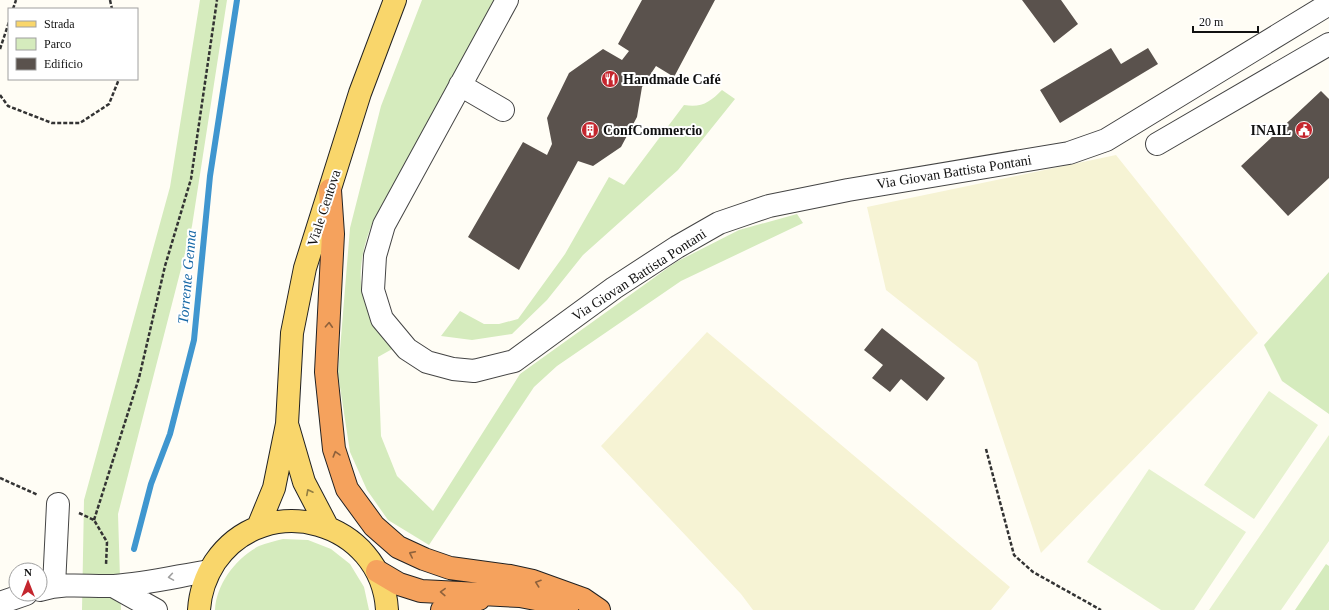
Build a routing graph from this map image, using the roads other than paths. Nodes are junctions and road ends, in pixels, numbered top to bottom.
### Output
1 (395, 0) edge
2 (507, 0) edge
3 (1329, 4) edge
4 (1329, 44) edge
5 (460, 85) junction
6 (503, 110) dead end
7 (1143, 118) junction
8 (330, 190) junction
9 (287, 424) junction
10 (58, 504) road end
11 (327, 526) junction
12 (258, 527) junction
13 (209, 571) junction
14 (377, 571) junction
15 (109, 577) junction
16 (48, 580) edge
17 (48, 588) edge
18 (496, 595) junction
19 (156, 610) edge
20 (199, 610) edge
21 (387, 610) edge
22 (442, 610) edge
23 (569, 610) edge
24 (599, 610) edge

1 - 8 main road, Viale Centova
2 - 5 street, Via Giovan Battista Pontani
3 - 7 street, Via Giovan Battista Pontani
4 - 7 street
5 - 6 street
5 - 7 street, Via Giovan Battista Pontani
8 - 9 main road, Viale Centova
24 -> 8 highway
11 -> 9 main road
9 - 12 main road
10 - 16 street
11 - 12 main road
11 - 14 main road
12 - 13 main road
13 -> 15 street
13 - 20 main road
18 -> 14 highway
14 - 21 main road
15 - 17 street
15 - 19 street
18 - 22 highway
18 - 23 highway

